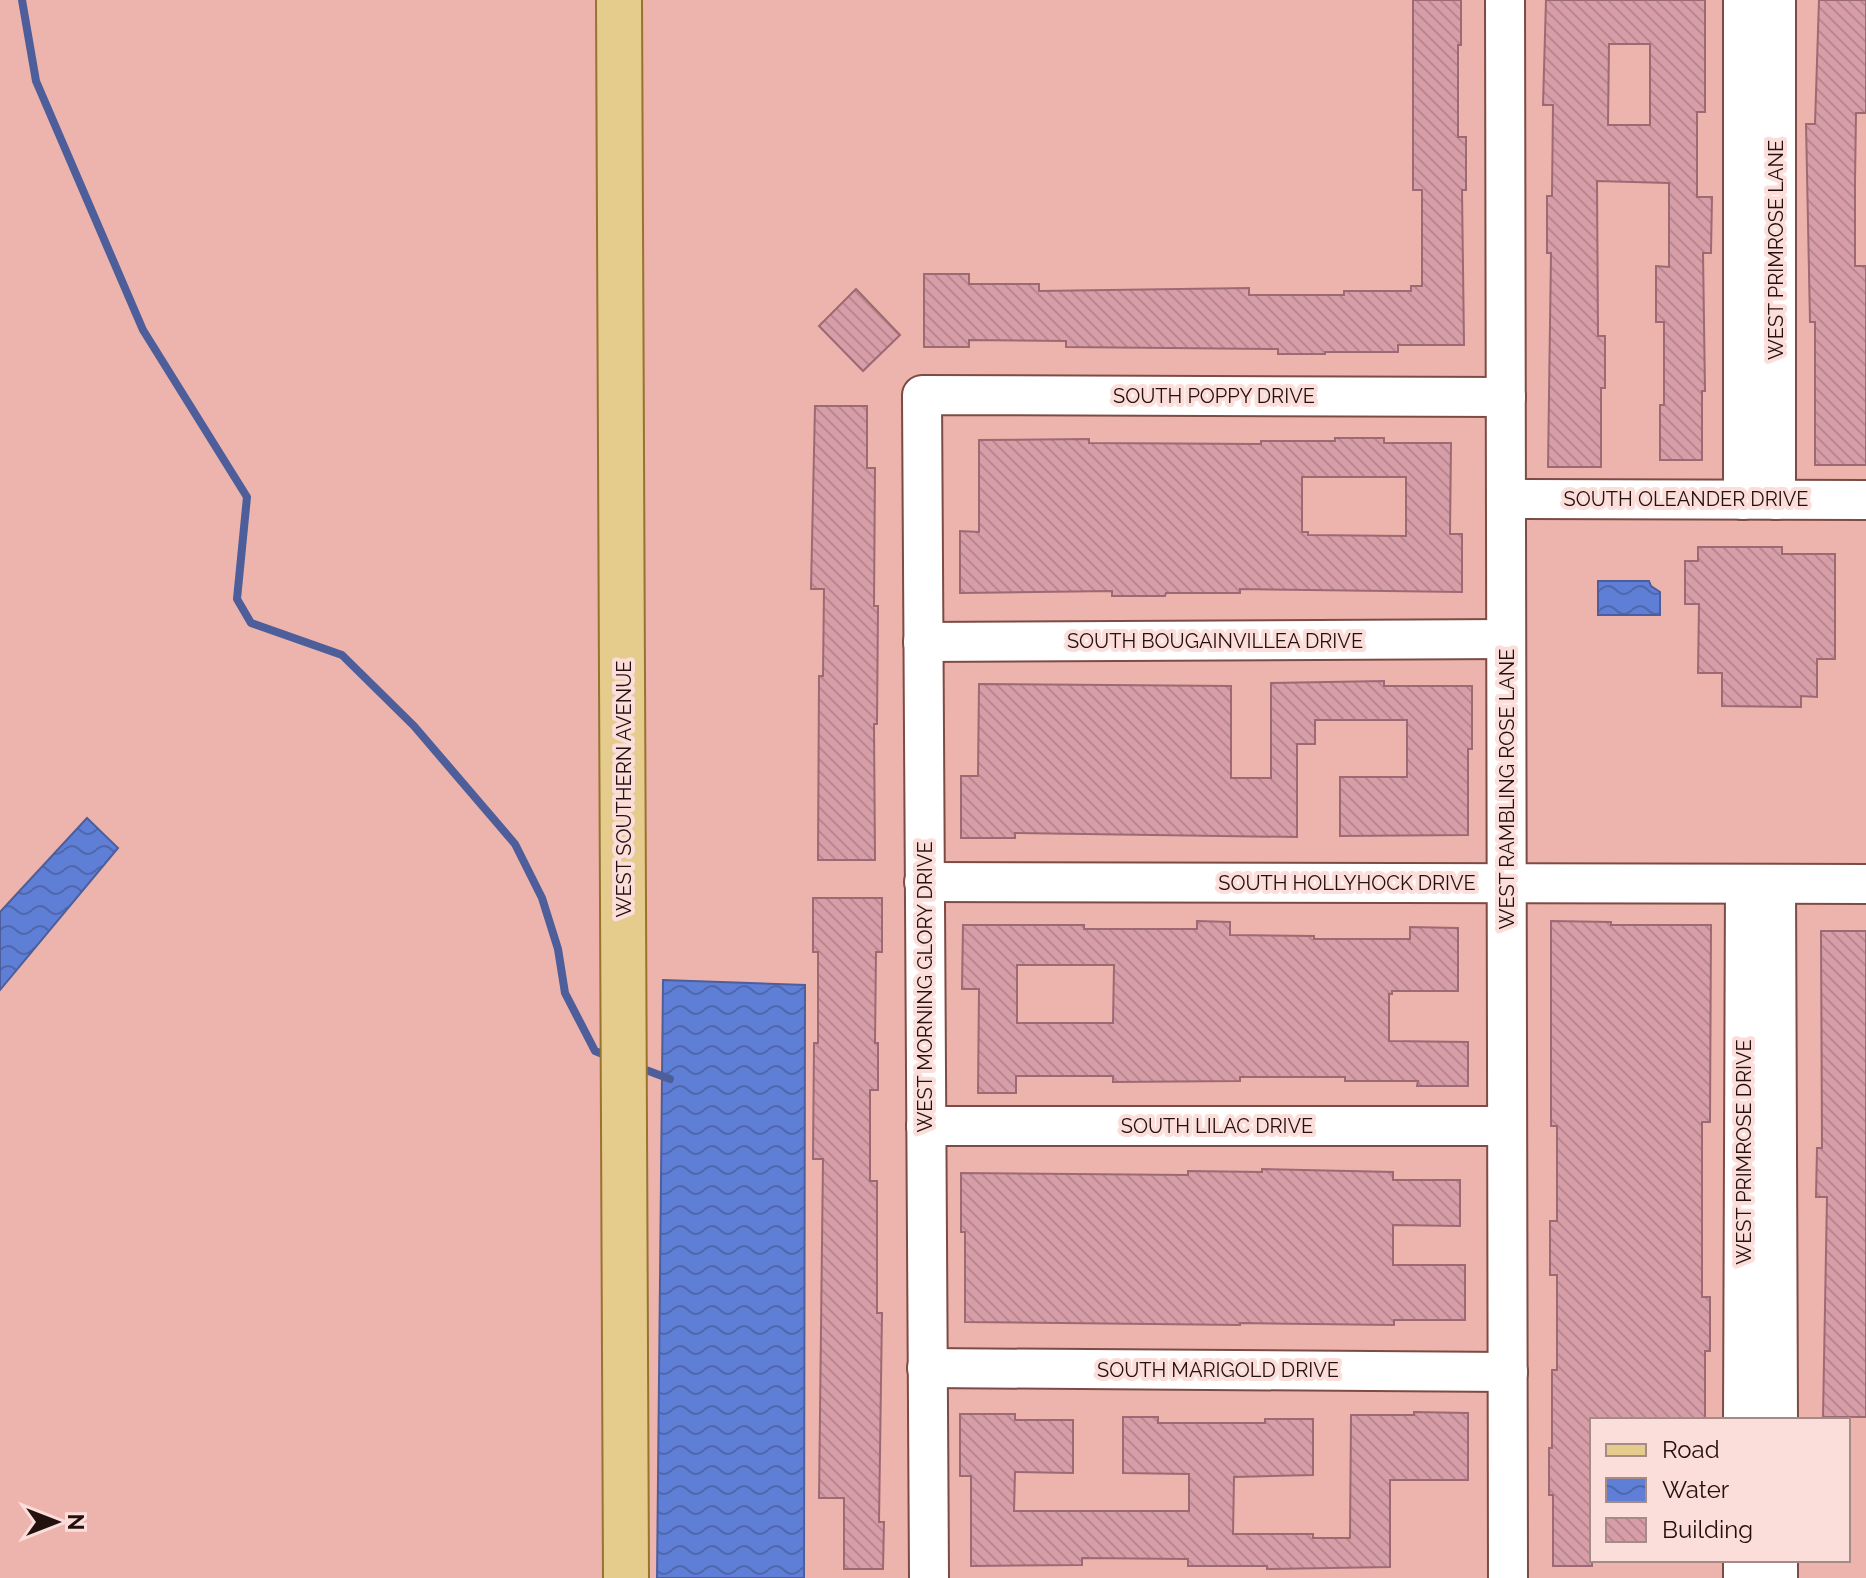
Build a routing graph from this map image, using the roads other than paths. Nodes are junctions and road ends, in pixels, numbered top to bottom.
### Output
1 (619, 0) edge
2 (1505, 0) edge
3 (1743, 0) edge
4 (1776, 0) edge
5 (1760, 206) junction
6 (922, 395) joint
7 (1506, 397) junction
8 (1506, 499) junction
9 (1760, 500) junction
10 (1866, 500) edge
11 (1506, 639) junction
12 (923, 642) junction
13 (924, 882) junction
14 (1507, 883) junction
15 (1760, 884) junction
16 (1866, 884) edge
17 (926, 1126) junction
18 (1507, 1126) junction
19 (927, 1368) junction
20 (1508, 1372) junction
21 (1743, 1418) edge
22 (1778, 1418) edge
23 (626, 1578) edge
24 (929, 1578) edge
25 (1508, 1578) edge

1 - 23 main road, WEST SOUTHERN AVENUE
2 - 7 street, WEST RAMBLING ROSE LANE
3 - 5 street, WEST PRIMROSE LANE
4 - 5 street, WEST PRIMROSE LANE
5 - 9 street, WEST PRIMROSE LANE
6 - 7 street, SOUTH POPPY DRIVE
6 - 12 street, WEST MORNING GLORY DRIVE
7 - 8 street, WEST RAMBLING ROSE LANE
8 - 9 street, SOUTH OLEANDER DRIVE
8 - 11 street, WEST RAMBLING ROSE LANE
9 - 10 street, SOUTH OLEANDER DRIVE
11 - 12 street, SOUTH BOUGAINVILLEA DRIVE
11 - 14 street, WEST RAMBLING ROSE LANE
12 - 13 street, WEST MORNING GLORY DRIVE
13 - 14 street, SOUTH HOLLYHOCK DRIVE
13 - 17 street, WEST MORNING GLORY DRIVE
14 - 15 street, SOUTH HOLLYHOCK DRIVE
14 - 18 street, WEST RAMBLING ROSE LANE
15 - 16 street, SOUTH HOLLYHOCK DRIVE
15 - 21 street, WEST PRIMROSE DRIVE
15 - 22 street, WEST PRIMROSE DRIVE
17 - 18 street, SOUTH LILAC DRIVE
17 - 19 street, WEST MORNING GLORY DRIVE
18 - 20 street, WEST RAMBLING ROSE LANE
19 - 20 street, SOUTH MARIGOLD DRIVE
19 - 24 street, WEST MORNING GLORY DRIVE
20 - 25 street, WEST RAMBLING ROSE LANE

